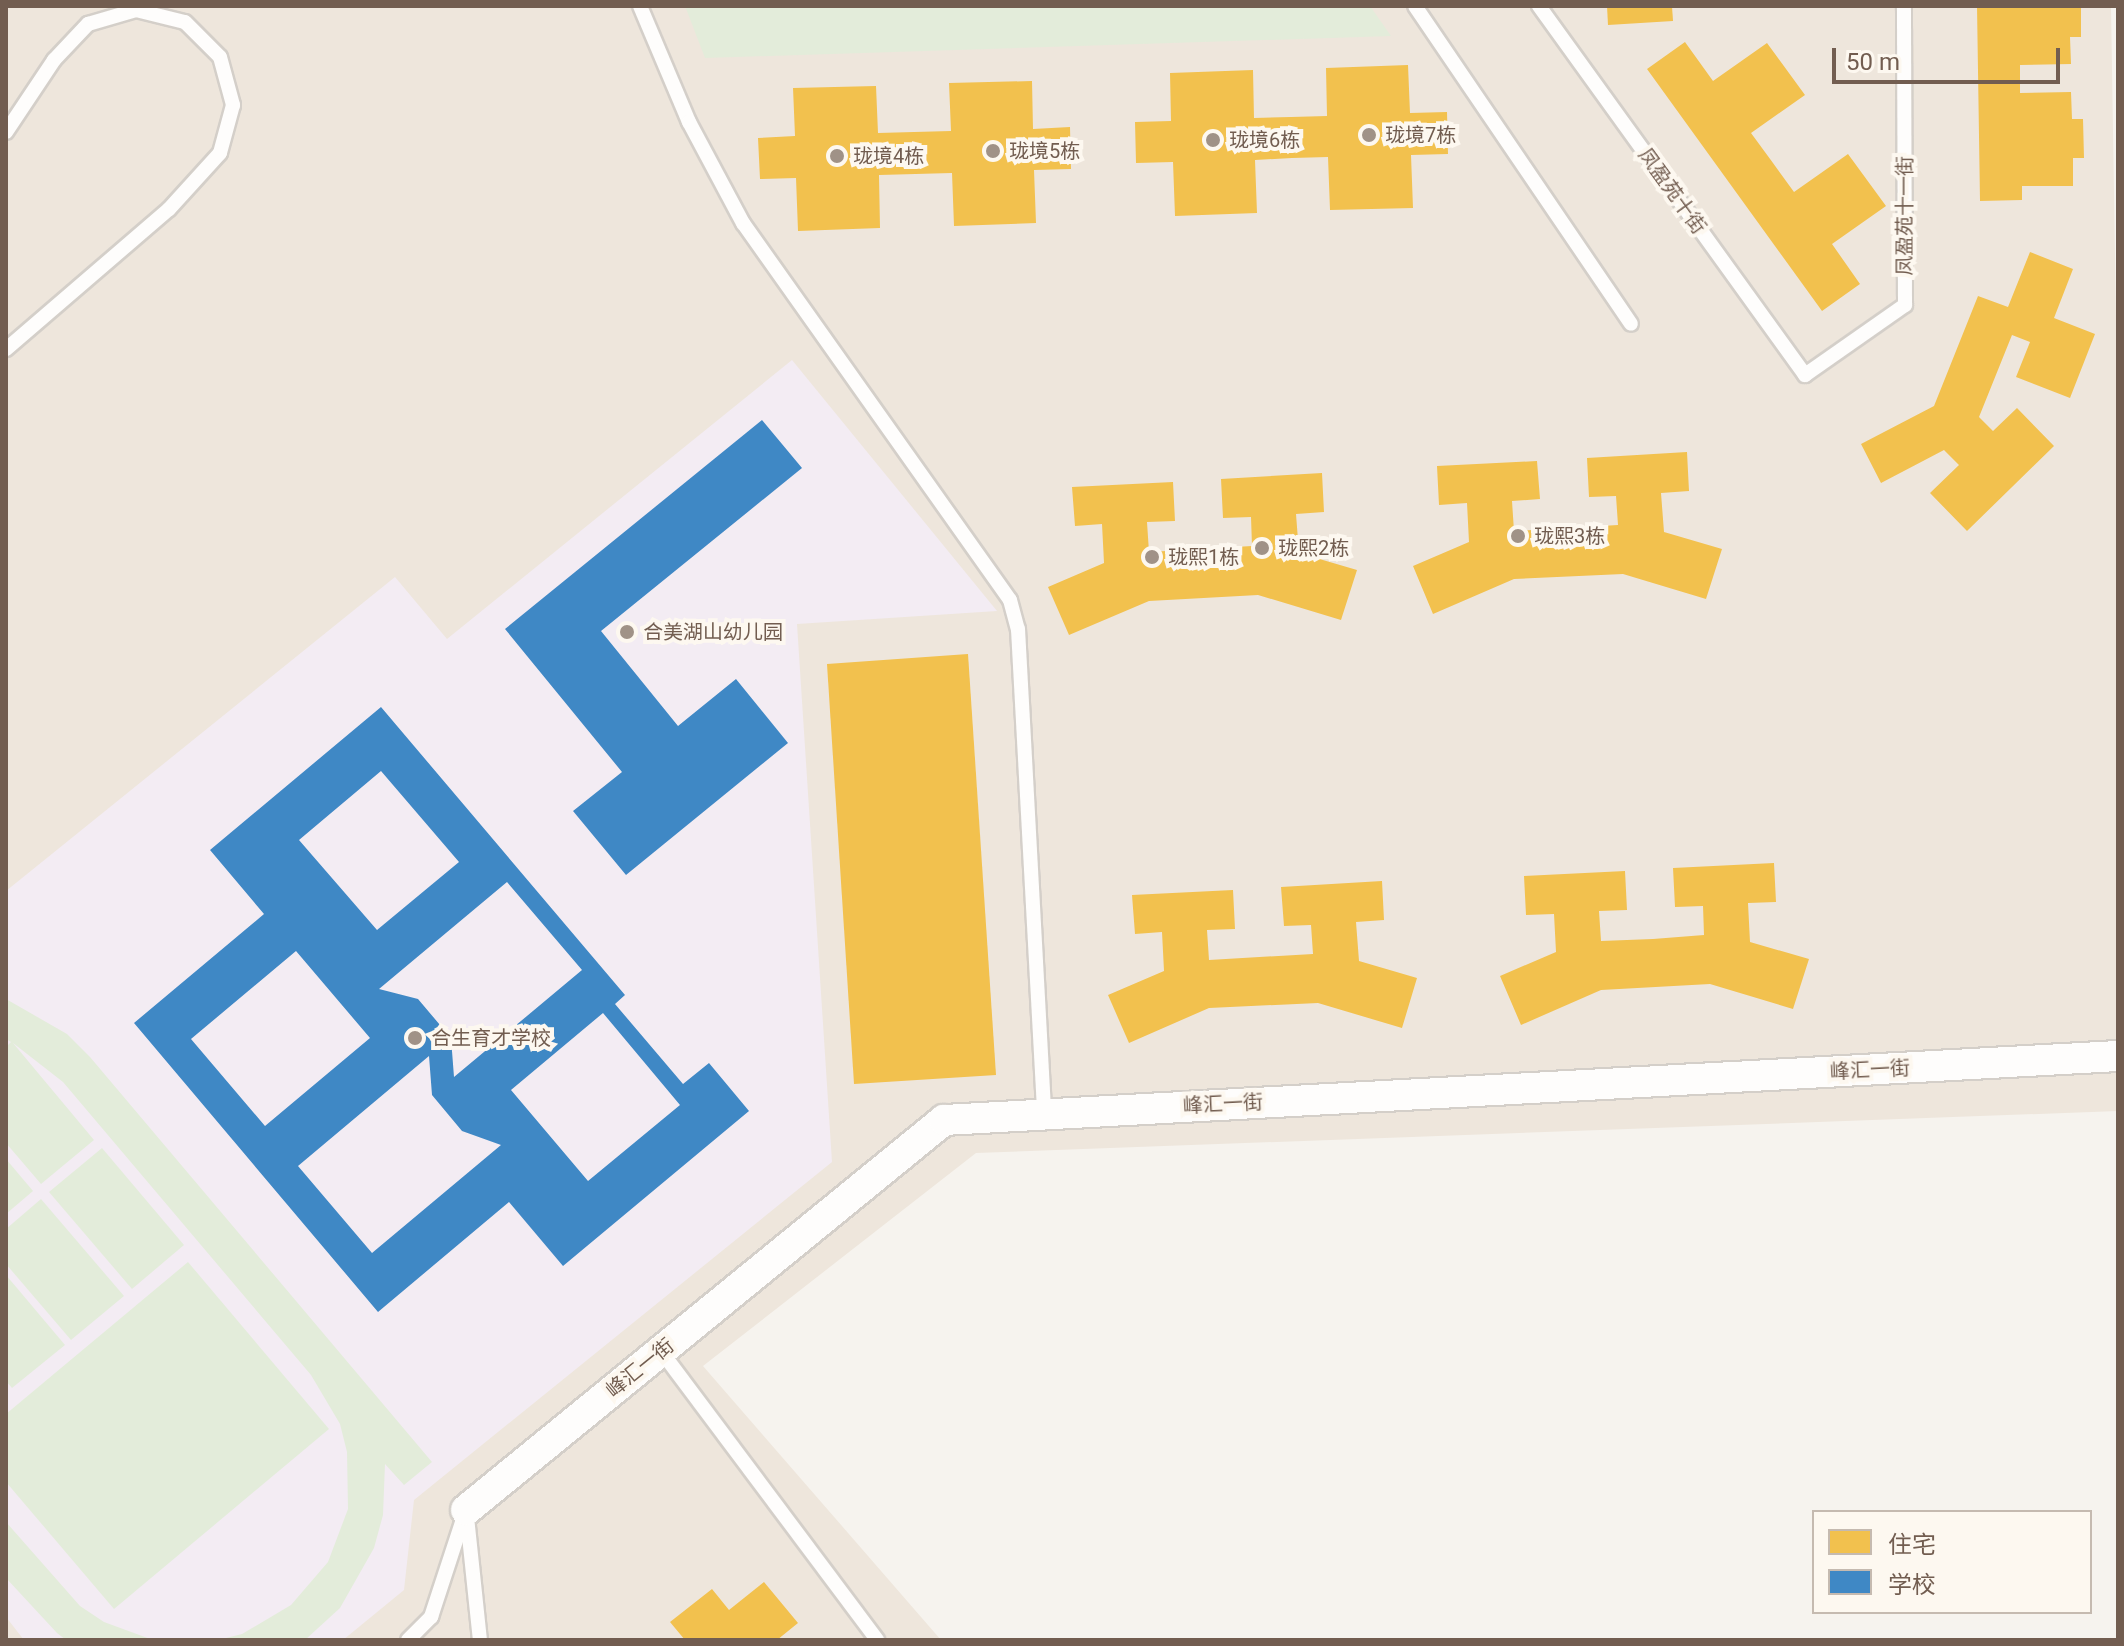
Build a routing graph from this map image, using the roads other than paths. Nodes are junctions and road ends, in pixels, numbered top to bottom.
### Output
1 (640, 6) edge
2 (1415, 6) edge
3 (1539, 6) edge
4 (1904, 6) edge
5 (6, 132) edge
6 (1631, 324) dead end
7 (6, 349) edge
8 (1805, 375) joint
9 (2118, 1056) edge
10 (1044, 1114) junction
11 (661, 1351) junction
12 (466, 1510) junction
13 (408, 1640) edge
14 (480, 1640) edge
15 (877, 1640) edge

1 - 10 lane
2 - 6 lane
3 - 8 lane, 凤盈苑十街
4 - 8 lane, 凤盈苑十一街
5 - 7 lane
9 - 10 street, 峰汇一街
10 - 11 street, 峰汇一街
11 - 12 street, 峰汇一街
11 - 15 lane
12 - 13 lane
12 - 14 lane

